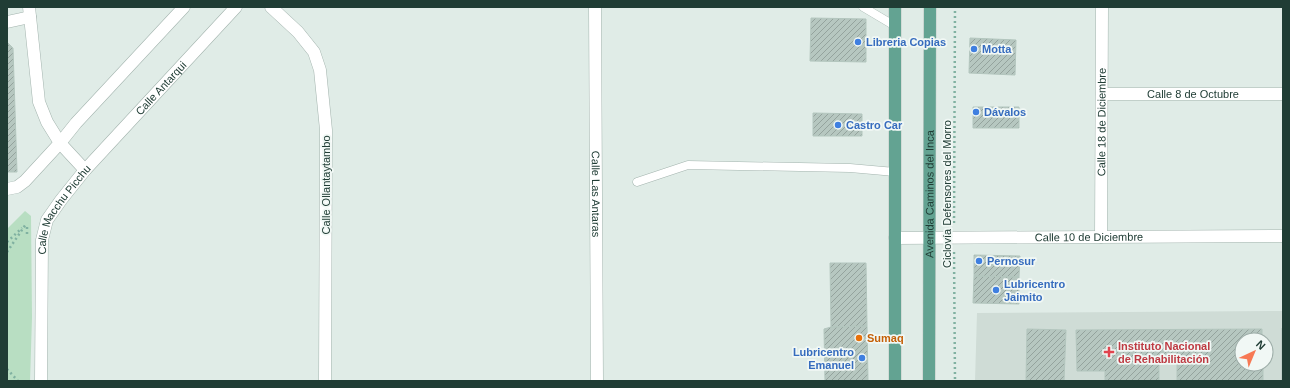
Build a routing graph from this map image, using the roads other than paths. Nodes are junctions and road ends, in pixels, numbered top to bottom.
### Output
1 (184, 7) edge
2 (236, 7) edge
3 (271, 7) edge
4 (595, 7) edge
5 (863, 7) edge
6 (895, 7) edge
7 (930, 7) edge
8 (1102, 7) edge
9 (29, 12) edge
10 (7, 22) edge
11 (895, 26) junction
12 (1102, 94) junction
13 (1283, 94) edge
14 (60, 143) junction
15 (85, 170) junction
16 (895, 172) junction
17 (637, 182) dead end
18 (7, 189) edge
19 (1283, 236) edge
20 (1102, 237) junction
21 (895, 238) junction
22 (929, 238) junction
23 (41, 381) edge
24 (324, 381) edge
25 (597, 381) edge
26 (895, 381) edge
27 (929, 381) edge

1 - 14 street
2 - 15 street, Calle Antarqui
3 - 24 street, Calle Ollantaytambo
4 - 25 street, Calle Las Antaras
5 - 11 lane
6 - 11 main road
7 - 22 main road, Avenida Caminos del Inca
8 - 12 street, Calle 18 de Diciembre
9 - 10 street
9 - 14 street, Calle Macchu Picchu
11 - 16 main road
12 - 13 street, Calle 8 de Octubre
12 - 20 street, Calle 18 de Diciembre
14 - 15 street, Calle Macchu Picchu
14 - 18 street
15 - 23 street, Calle Macchu Picchu
16 - 17 lane
16 - 21 main road
19 - 20 street, Calle 10 de Diciembre
20 - 22 street, Calle 10 de Diciembre
21 - 22 street, Calle 10 de Diciembre
21 - 26 main road
22 - 27 main road, Avenida Caminos del Inca

